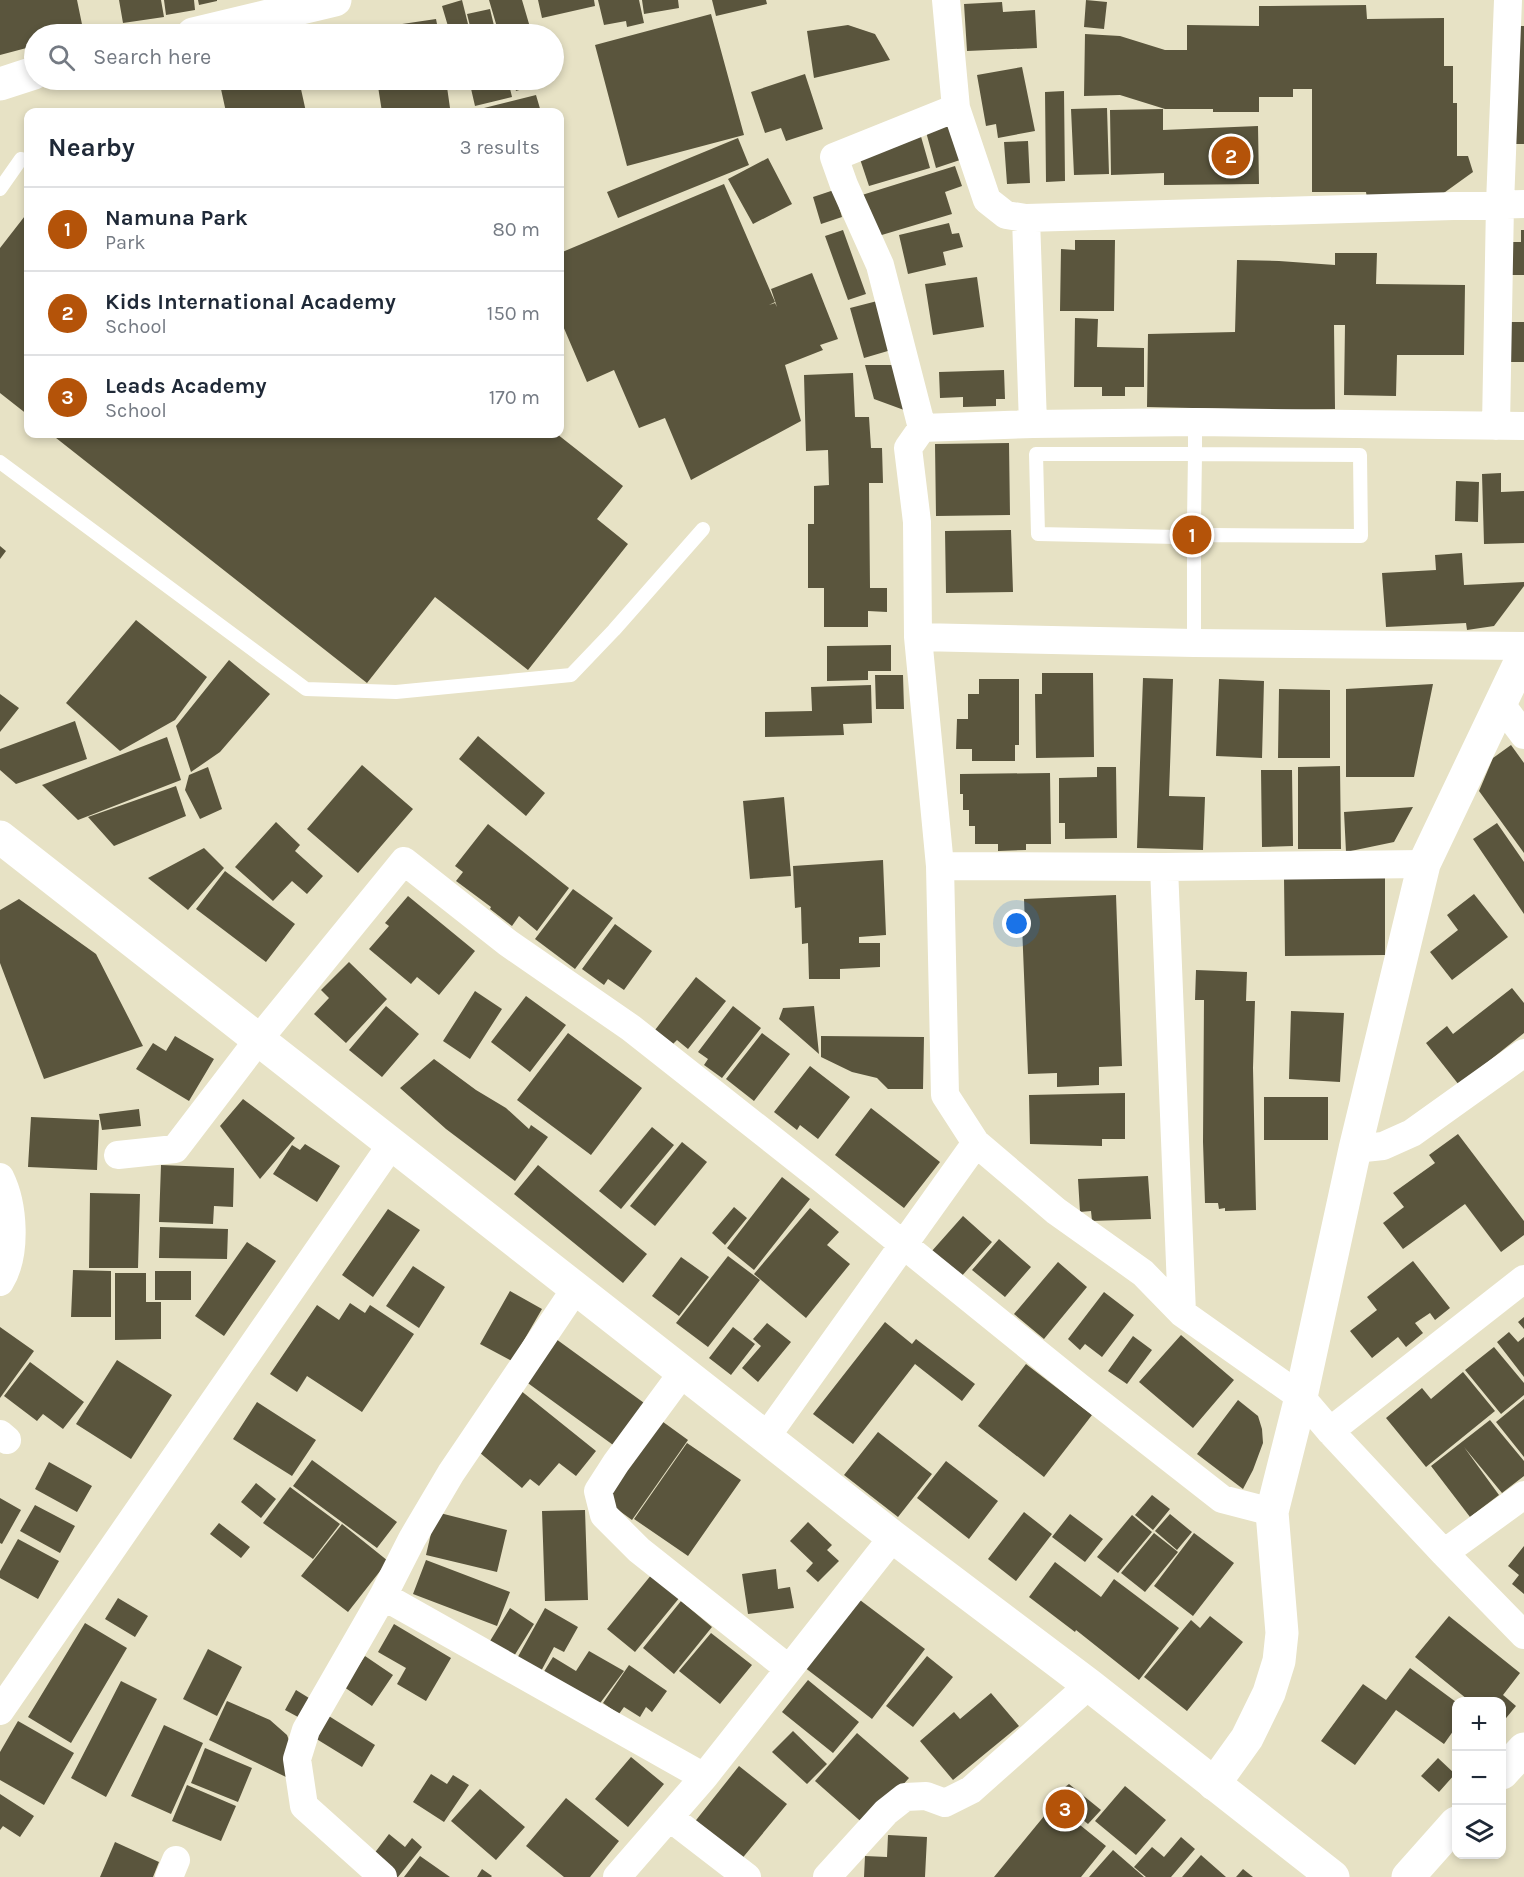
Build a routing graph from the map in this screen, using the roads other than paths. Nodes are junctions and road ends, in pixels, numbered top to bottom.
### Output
1 (334, 0) edge
2 (946, 0) edge
3 (1508, 0) edge
4 (234, 24) edge
5 (24, 76) edge
6 (0, 84) edge
7 (956, 108) junction
8 (21, 159) dead end
9 (0, 189) edge
10 (1512, 204) edge
11 (1026, 218) junction
12 (1195, 422) junction
13 (1034, 424) junction
14 (1496, 426) junction
15 (1524, 426) edge
16 (922, 428) junction
17 (1195, 454) junction
18 (0, 462) edge
19 (1194, 521) junction
20 (703, 529) dead end
21 (1210, 536) junction
22 (1177, 537) junction
23 (1194, 551) junction
24 (918, 637) junction
25 (1194, 643) junction
26 (1524, 646) edge
27 (1524, 654) edge
28 (1500, 703) junction
29 (1524, 735) edge
30 (0, 837) edge
31 (1424, 864) junction
32 (940, 866) junction
33 (1164, 867) junction
34 (259, 1039) junction
35 (1524, 1053) edge
36 (976, 1143) junction
37 (391, 1144) junction
38 (1355, 1149) junction
39 (118, 1155) dead end
40 (0, 1177) edge
41 (903, 1245) junction
42 (1524, 1279) edge
43 (0, 1282) edge
44 (576, 1288) junction
45 (1182, 1313) junction
46 (683, 1372) junction
47 (1301, 1397) junction
48 (1330, 1431) junction
49 (766, 1437) junction
50 (1524, 1495) edge
51 (1272, 1512) junction
52 (893, 1537) junction
53 (1444, 1553) junction
54 (383, 1596) junction
55 (1524, 1635) edge
56 (789, 1669) junction
57 (1089, 1685) junction
58 (0, 1711) edge
59 (1524, 1749) edge
60 (1506, 1769) edge
61 (704, 1777) junction
62 (1214, 1784) junction
63 (669, 1817) junction
64 (1452, 1828) edge
65 (382, 1877) edge
66 (617, 1877) edge
67 (747, 1877) edge
68 (827, 1877) edge
69 (1333, 1877) edge
70 (1408, 1877) edge

1 - 4 main road
2 - 7 street
3 - 10 street
5 - 6 main road
7 - 11 street
7 - 16 street
8 - 9 lane
10 - 11 street
10 - 14 street
11 - 13 street
12 - 13 street
12 - 14 street
12 - 17 lane
13 - 16 street
14 - 15 street
16 - 24 street
17 - 19 lane
17 - 21 lane
17 - 22 lane
18 - 20 lane
19 - 21 lane
19 - 22 lane
21 - 23 lane
22 - 23 lane
23 - 25 lane
24 - 25 street
24 - 32 street
25 - 26 street
27 - 28 main road
28 - 29 street
28 - 31 main road
30 - 34 main road
31 - 33 street
31 - 38 main road
32 - 33 street
32 - 36 street
33 - 45 street
34 - 37 main road
34 - 39 street
34 - 41 street
35 - 38 street
36 - 41 street
36 - 45 street
37 - 44 main road
37 - 58 street
38 - 47 main road
40 - 43 street
41 - 49 street
41 - 51 street
42 - 48 street
44 - 46 main road
44 - 54 street
45 - 47 street
46 - 49 main road
46 - 56 street
47 - 48 street
47 - 51 main road
48 - 53 street
49 - 52 main road
50 - 53 street
51 - 62 main road
52 - 56 street
52 - 57 main road
53 - 55 street
54 - 61 street
54 - 65 street
56 - 61 street
57 - 62 main road
57 - 68 street
59 - 60 main road
61 - 63 street
62 - 69 main road
63 - 66 street
63 - 67 street
64 - 70 main road

